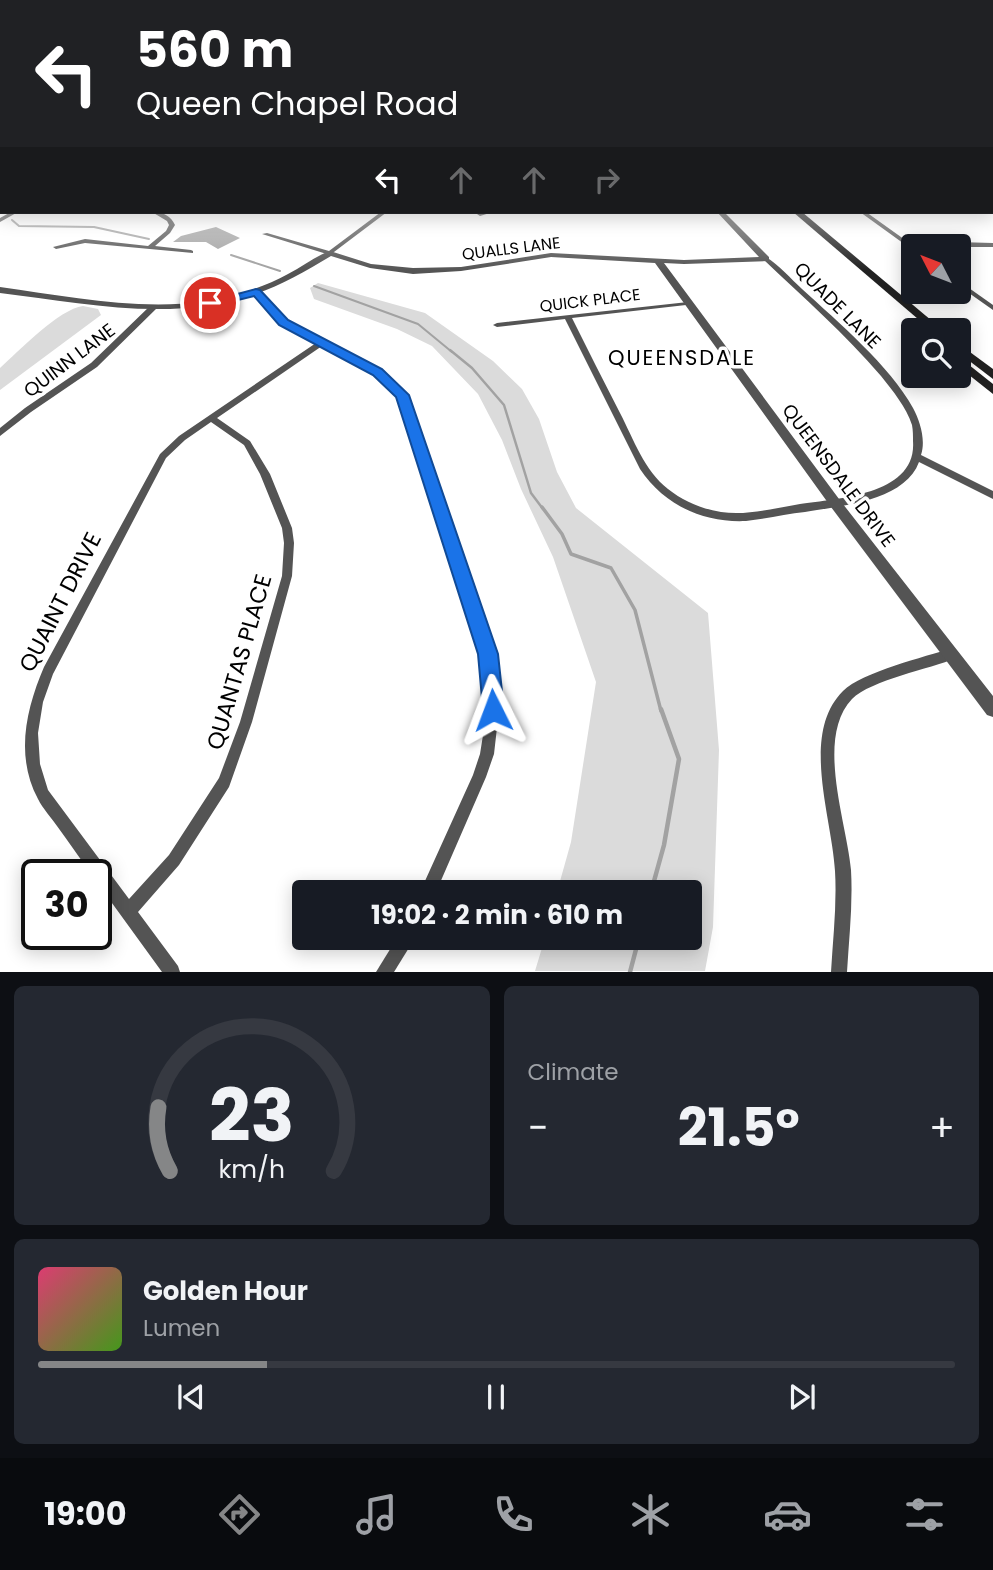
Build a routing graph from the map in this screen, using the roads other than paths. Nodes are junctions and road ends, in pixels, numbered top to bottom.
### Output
1 (159, 214) edge
2 (381, 214) edge
3 (722, 214) edge
4 (786, 214) edge
5 (799, 214) edge
6 (866, 214) edge
7 (264, 234) dead end
8 (901, 240) edge
9 (971, 244) edge
10 (993, 245) edge
11 (56, 247) dead end
12 (149, 248) junction
13 (191, 252) dead end
14 (330, 253) junction
15 (766, 259) junction
16 (658, 261) junction
17 (0, 290) edge
18 (256, 292) junction
19 (971, 292) edge
20 (686, 303) junction
21 (153, 308) junction
22 (993, 308) edge
23 (568, 317) junction
24 (909, 318) edge
25 (923, 318) edge
26 (497, 325) dead end
27 (321, 343) junction
28 (971, 357) edge
29 (971, 371) edge
30 (993, 375) edge
31 (993, 390) edge
32 (211, 418) junction
33 (0, 433) edge
34 (918, 457) junction
35 (993, 495) edge
36 (835, 503) junction
37 (951, 654) junction
38 (993, 709) edge
39 (433, 880) edge
40 (128, 912) junction
41 (399, 950) edge
42 (172, 971) edge
43 (384, 971) edge
44 (839, 971) edge

1 - 12 street
2 - 14 street
3 - 15 street, QUADE LANE
4 - 24 main road
5 - 25 main road
6 - 8 street
7 - 14 street, QUALLS LANE
9 - 10 street
11 - 12 street
12 - 13 street
14 - 16 street, QUALLS LANE
14 - 18 street
15 - 16 street, QUALLS LANE
15 - 34 street, QUADE LANE
16 - 20 street, QUEENSDALE DRIVE
17 - 21 street
18 - 21 street
18 - 27 street
19 - 22 street
20 - 23 street, QUICK PLACE
20 - 36 street, QUEENSDALE DRIVE
21 - 33 street, QUINN LANE
23 - 26 street, QUICK PLACE
23 - 36 street
27 - 32 street, QUAINT DRIVE
27 - 39 street
28 - 30 main road
29 - 31 main road
32 - 40 street, QUANTAS PLACE
32 - 40 street, QUAINT DRIVE
34 - 35 street
34 - 36 street
36 - 37 street, QUEENSDALE DRIVE
37 - 38 street, QUEENSDALE DRIVE
37 - 44 street
40 - 42 street, QUAINT DRIVE
41 - 43 street

